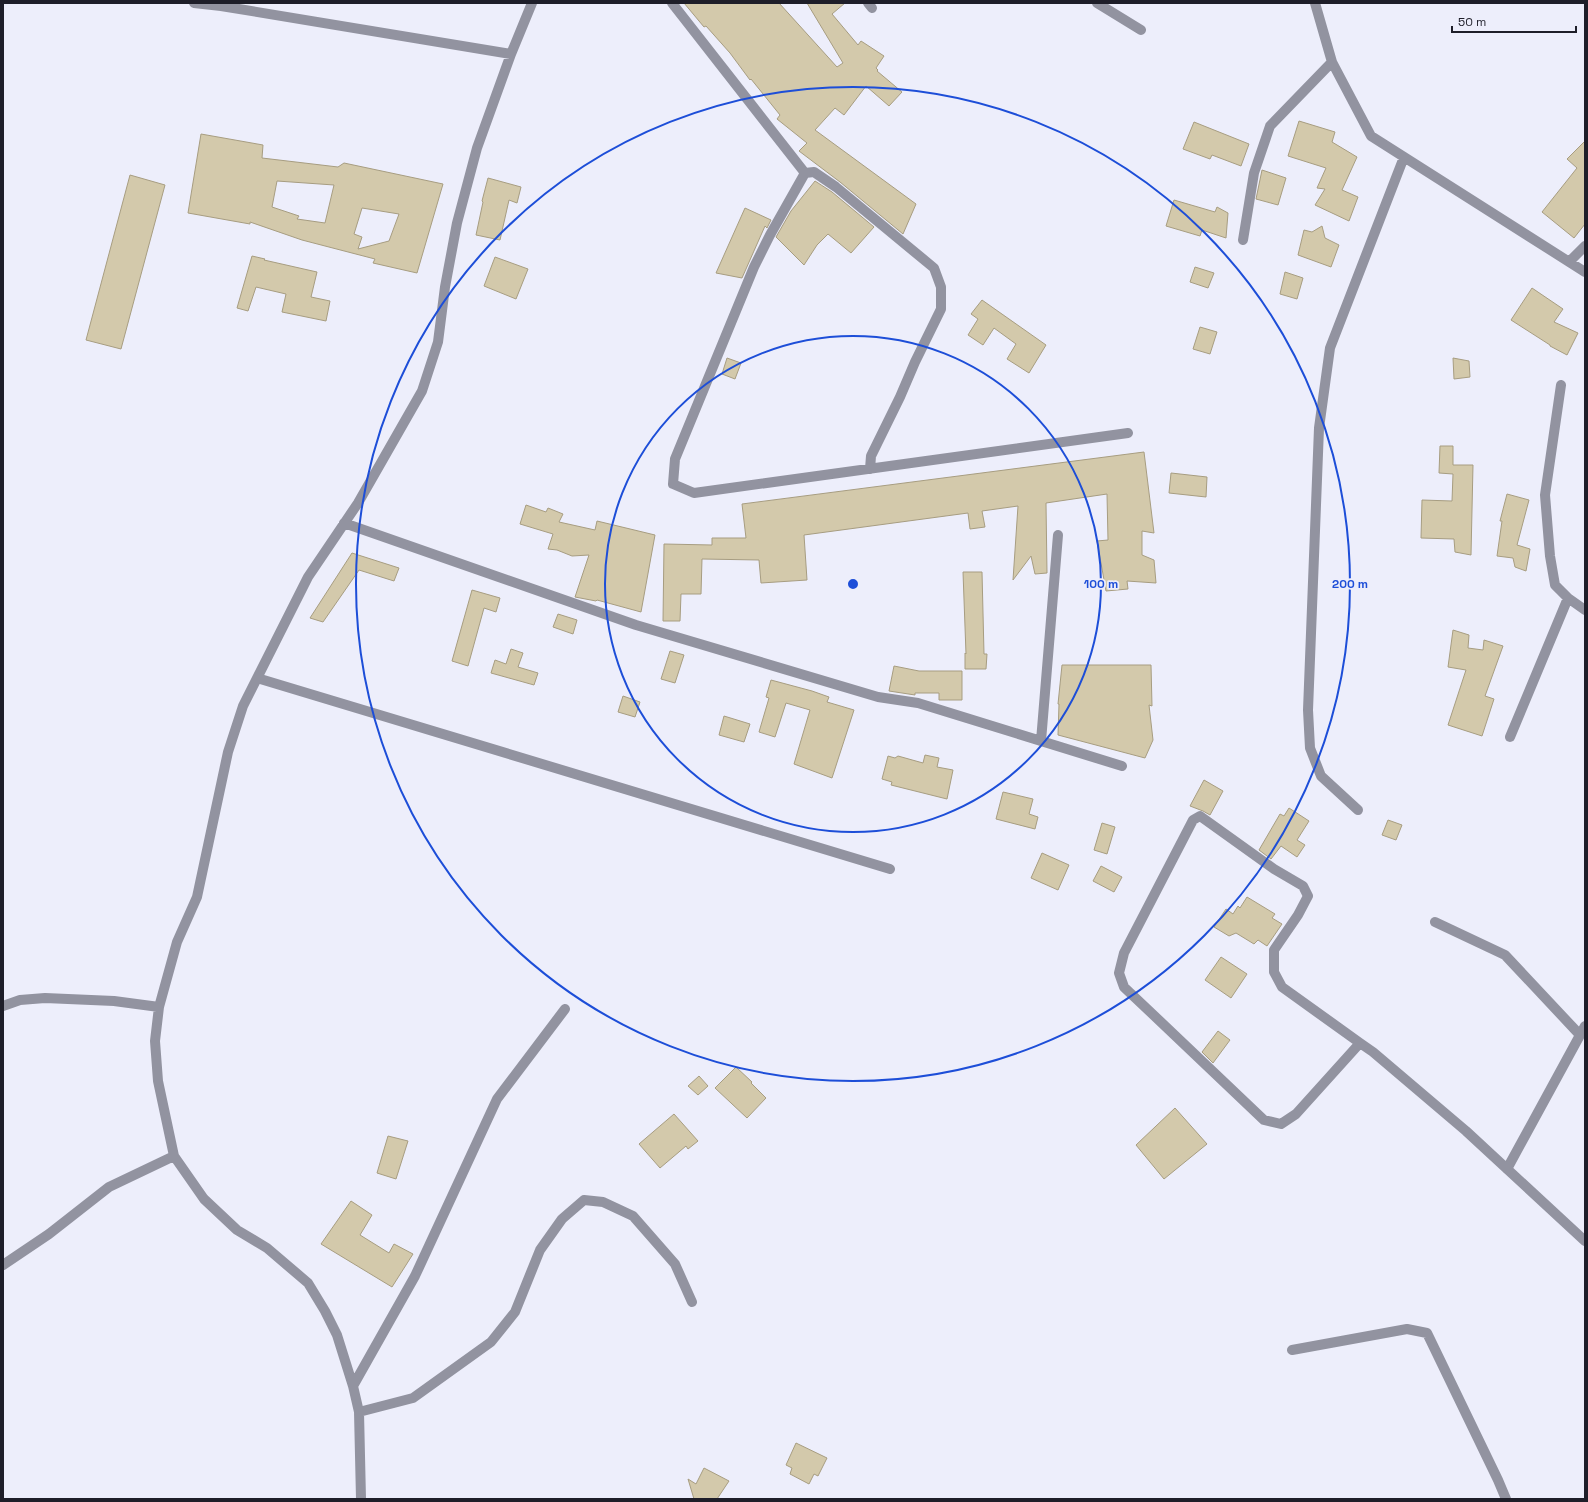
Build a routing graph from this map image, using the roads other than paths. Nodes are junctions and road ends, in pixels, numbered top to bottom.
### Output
1 (194, 3) edge
2 (532, 3) edge
3 (672, 3) edge
4 (1097, 3) edge
5 (1315, 3) edge
6 (221, 4) edge
7 (1141, 30) dead end
8 (511, 54) junction
9 (1332, 62) junction
10 (1404, 158) junction
11 (805, 173) junction
12 (1243, 240) dead end
13 (1585, 246) edge
14 (1569, 262) junction
15 (1585, 272) edge
16 (1562, 385) dead end
17 (1128, 433) dead end
18 (870, 469) junction
19 (344, 523) junction
20 (1058, 535) dead end
21 (1568, 598) junction
22 (1585, 610) edge
23 (257, 678) junction
24 (1510, 737) dead end
25 (1040, 741) junction
26 (1122, 766) dead end
27 (1358, 810) dead end
28 (890, 869) dead end
29 (1435, 922) dead end
30 (3, 1006) edge
31 (159, 1007) junction
32 (565, 1009) dead end
33 (1583, 1031) edge
34 (1360, 1043) junction
35 (174, 1156) junction
36 (1507, 1169) junction
37 (1585, 1241) edge
38 (3, 1265) edge
39 (692, 1302) dead end
40 (1292, 1350) dead end
41 (353, 1386) junction
42 (359, 1412) junction
43 (361, 1499) edge
44 (1506, 1499) edge

1 - 6 street
2 - 8 street
3 - 11 street
4 - 7 street
5 - 9 street
6 - 8 street
8 - 19 street
9 - 10 street
9 - 12 street
10 - 14 street
10 - 27 street
11 - 18 street
11 - 18 street
13 - 14 street
14 - 15 street
16 - 21 street
17 - 18 street
19 - 23 street
19 - 25 street
20 - 25 street
21 - 22 street
21 - 24 street
23 - 28 street
23 - 31 street
25 - 26 street
29 - 33 street
30 - 31 street
31 - 35 street
32 - 41 street
33 - 36 street
34 - 34 street
34 - 36 street
35 - 38 street
35 - 41 street
36 - 37 street
39 - 42 street
40 - 44 street
41 - 42 street
42 - 43 street

